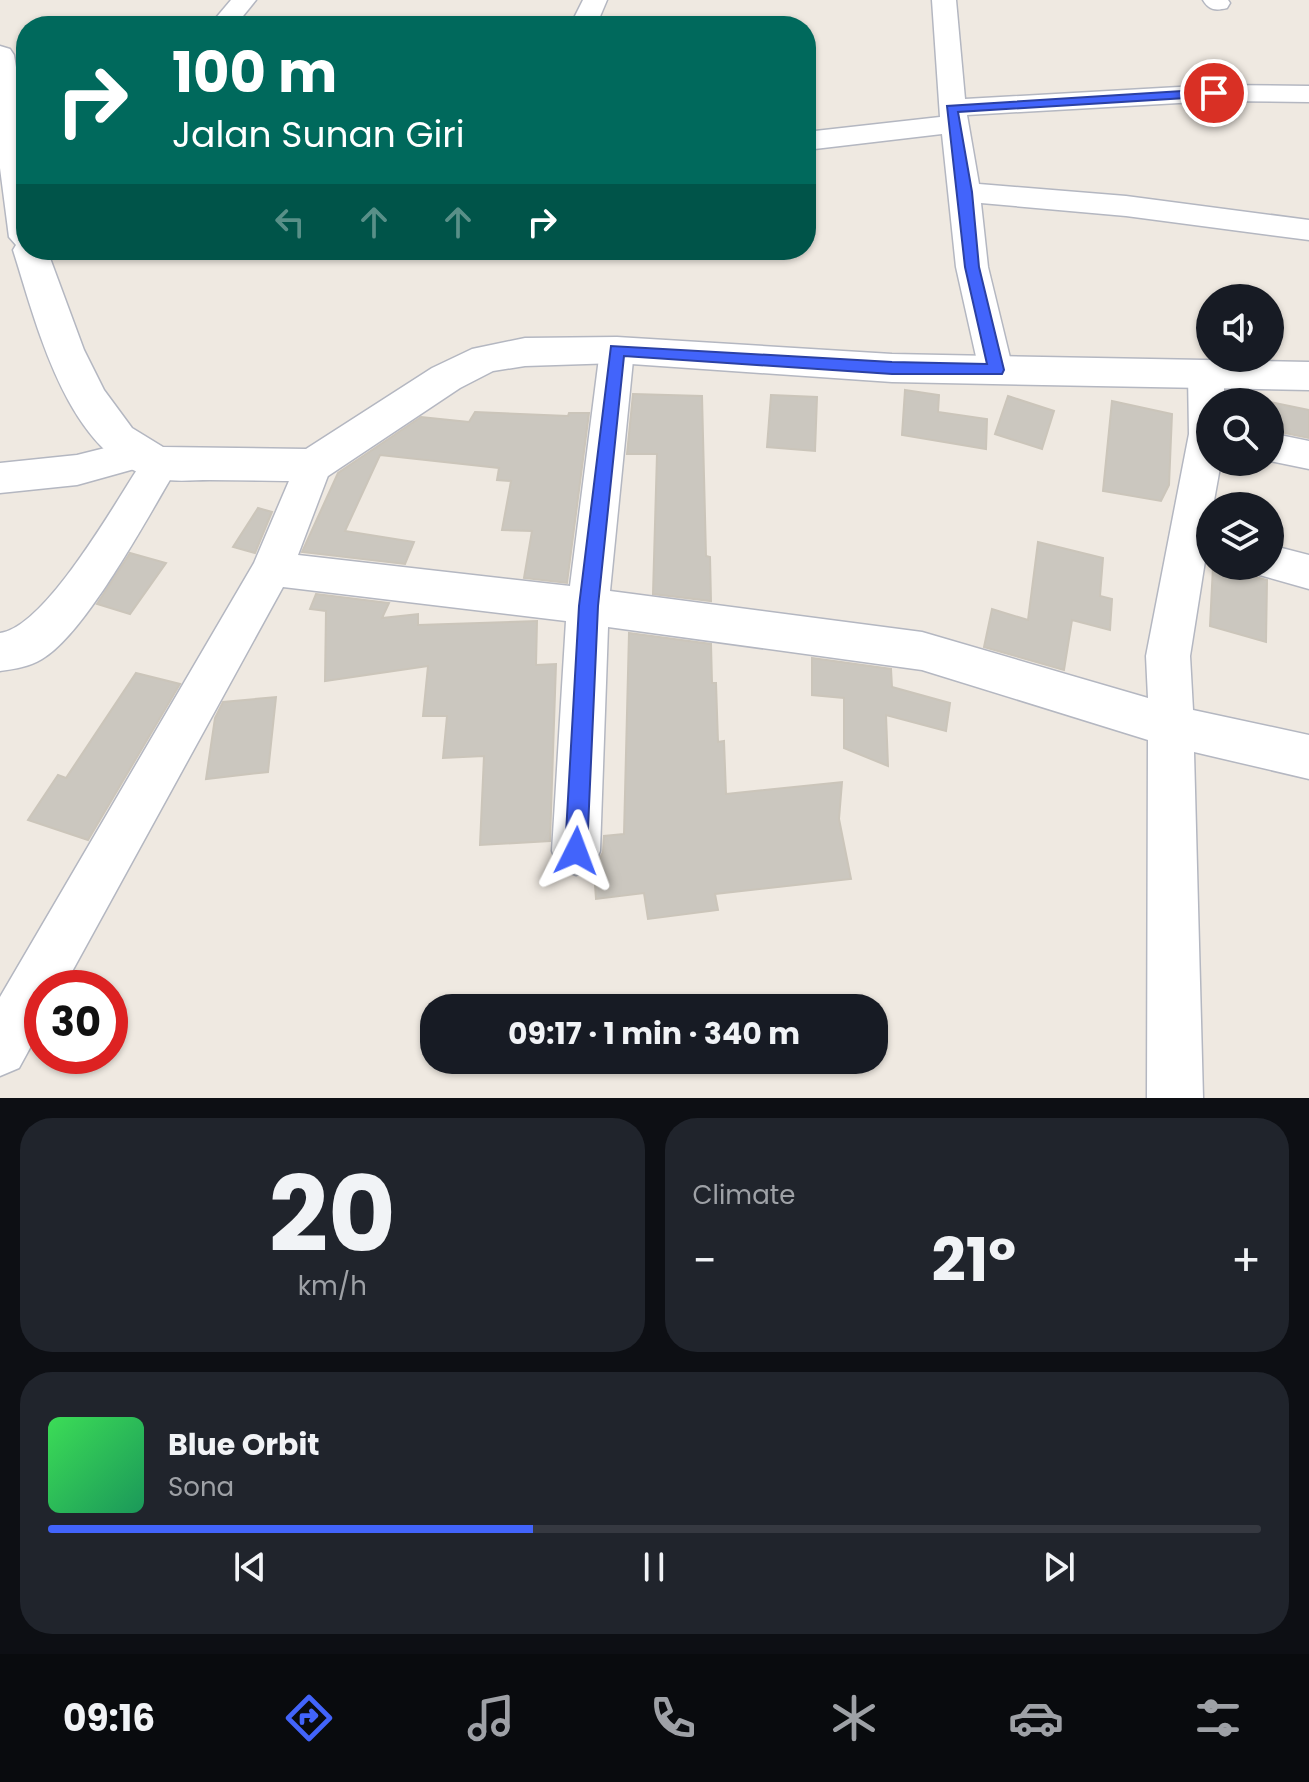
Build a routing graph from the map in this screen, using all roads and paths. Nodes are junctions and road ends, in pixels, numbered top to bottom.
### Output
1 (244, 0) edge
2 (944, 0) edge
3 (230, 16) edge
4 (0, 55) edge
5 (1309, 94) edge
6 (953, 116) junction
7 (816, 139) edge
8 (16, 163) edge
9 (965, 192) junction
10 (1309, 230) edge
11 (35, 260) edge
12 (617, 350) junction
13 (996, 370) junction
14 (1206, 375) junction
15 (1309, 376) edge
16 (1207, 388) edge
17 (1284, 450) edge
18 (1309, 455) edge
19 (149, 458) junction
20 (313, 465) junction
21 (0, 478) edge
22 (1196, 554) edge
23 (1284, 566) edge
24 (272, 569) junction
25 (1309, 572) edge
26 (588, 606) junction
27 (9, 659) edge
28 (1171, 726) junction
29 (1309, 757) edge
30 (576, 851) dead end
31 (0, 1049) edge
32 (1175, 1098) edge

1 - 3 street
2 - 6 street
4 - 8 street
5 - 6 street
6 - 7 street
6 - 9 street
9 - 10 street
9 - 13 street
11 - 19 street
12 - 13 street
12 - 20 street
12 - 26 street
13 - 14 street
14 - 15 street
14 - 16 street
17 - 18 street
19 - 20 street
19 - 21 street
19 - 27 street
20 - 24 street
22 - 28 street
23 - 25 street
24 - 26 street
24 - 31 street
26 - 28 street
26 - 30 street
28 - 29 street
28 - 32 street

